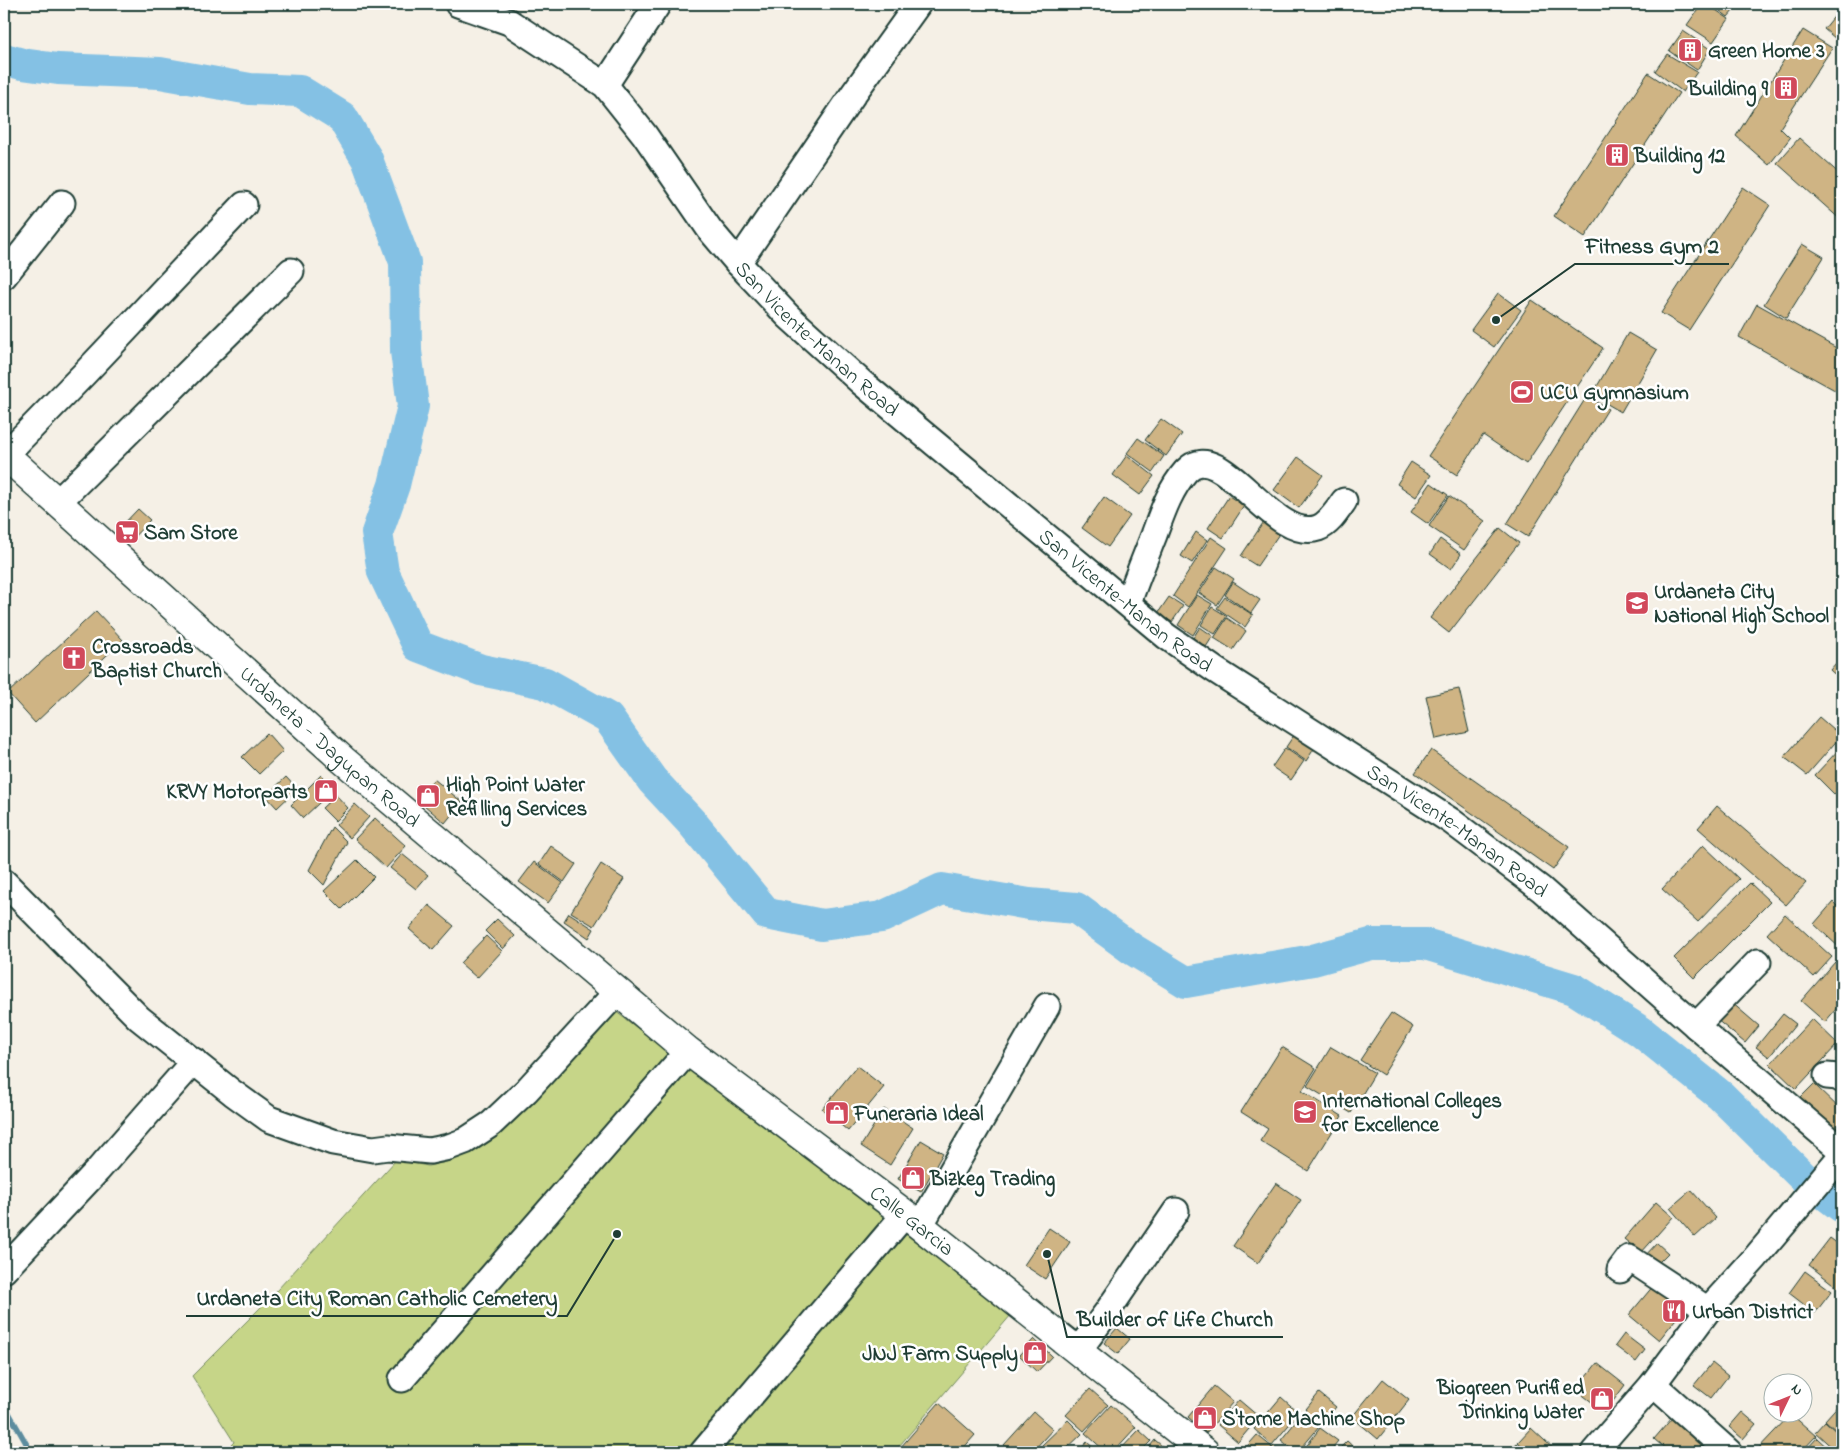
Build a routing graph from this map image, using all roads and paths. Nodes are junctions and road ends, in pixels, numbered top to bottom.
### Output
1 (458, 4) edge
2 (658, 4) edge
3 (918, 4) edge
4 (515, 13) edge
5 (604, 85) junction
6 (62, 204) dead end
7 (244, 205) dead end
8 (738, 263) junction
9 (291, 271) dead end
10 (4, 276) edge
11 (4, 454) edge
12 (58, 502) junction
13 (1344, 502) dead end
14 (1128, 603) junction
15 (4, 882) edge
16 (1758, 962) dead end
17 (617, 992) junction
18 (1047, 1006) dead end
19 (1696, 1026) junction
20 (688, 1051) junction
21 (194, 1061) junction
22 (1842, 1151) edge
23 (1835, 1164) edge
24 (1176, 1211) dead end
25 (912, 1220) junction
26 (4, 1270) edge
27 (1620, 1270) dead end
28 (1708, 1310) junction
29 (1078, 1351) junction
30 (402, 1379) dead end
31 (1653, 1384) junction
32 (703, 1452) edge
33 (1205, 1452) edge
34 (1594, 1452) edge
35 (1729, 1452) edge

1 - 4 street, San Vicente-Manan Road
2 - 5 street
3 - 8 street
4 - 5 street, San Vicente-Manan Road
5 - 8 street, San Vicente-Manan Road
6 - 10 street
7 - 11 street
8 - 14 street, San Vicente-Manan Road
9 - 12 street
11 - 12 main road, Urdaneta - Dagupan Road
12 - 17 main road, Urdaneta - Dagupan Road
13 - 14 street
14 - 19 street, San Vicente-Manan Road
15 - 21 street
16 - 19 street
17 - 20 main road, Calle Garcia
17 - 21 street
18 - 25 street
19 - 22 street, San Vicente-Manan Road
20 - 25 main road, Calle Garcia
20 - 30 street
21 - 26 street
23 - 28 street
24 - 29 street
25 - 29 main road, Calle Garcia
25 - 32 street
27 - 28 street
28 - 31 street
29 - 33 main road, Calle Garcia
31 - 34 street
31 - 35 street

